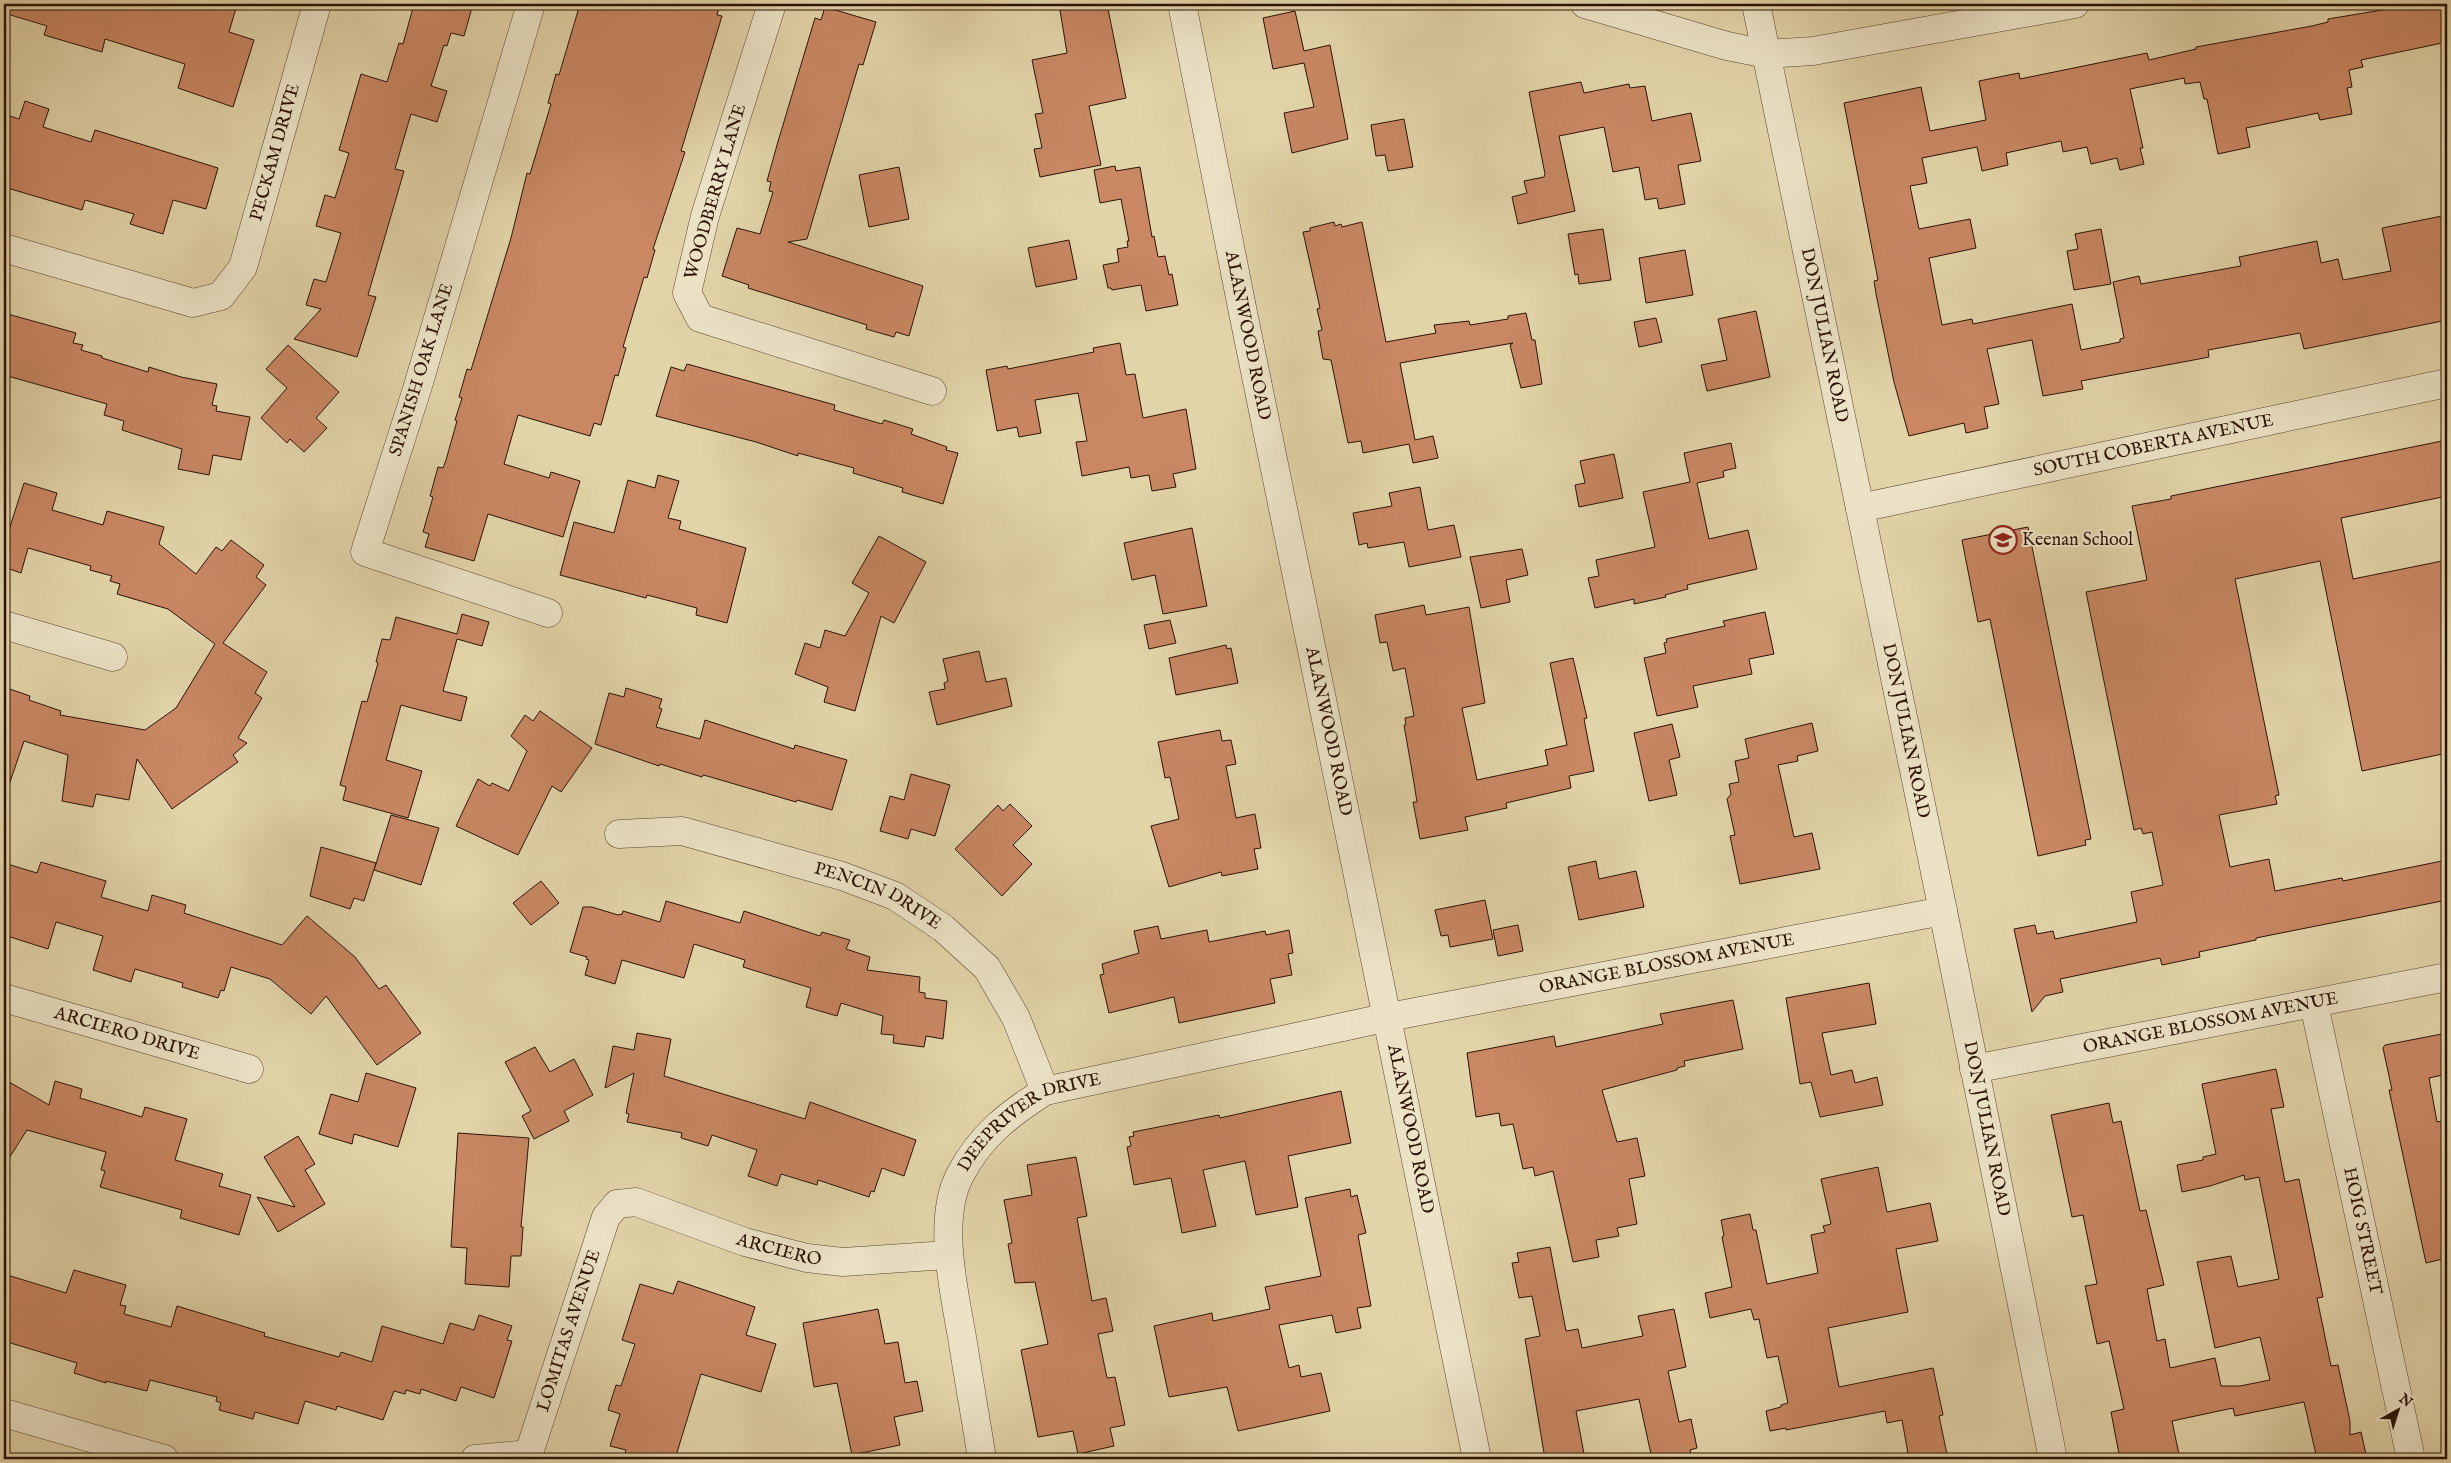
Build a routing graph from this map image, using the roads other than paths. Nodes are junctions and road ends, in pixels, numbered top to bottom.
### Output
1 (317, 4) edge
2 (531, 4) edge
3 (772, 4) edge
4 (1182, 4) edge
5 (1585, 4) edge
6 (1756, 4) edge
7 (2075, 4) edge
8 (1767, 54) junction
9 (4, 248) edge
10 (2447, 383) edge
11 (932, 391) dead end
12 (1860, 508) junction
13 (548, 613) dead end
14 (4, 625) edge
15 (113, 657) dead end
16 (619, 834) dead end
17 (1943, 911) junction
18 (2447, 977) edge
19 (4, 998) edge
20 (2314, 1004) junction
21 (1389, 1017) junction
22 (1974, 1069) junction
23 (249, 1070) dead end
24 (1045, 1091) junction
25 (617, 1204) joint
26 (948, 1255) junction
27 (4, 1413) edge
28 (528, 1456) edge
29 (164, 1459) edge
30 (475, 1459) edge
31 (982, 1459) edge
32 (1477, 1459) edge
33 (2053, 1459) edge
34 (2411, 1459) edge

1 - 9 street, PECKAM DRIVE
2 - 13 street, SPANISH OAK LANE
3 - 11 street, WOODBERRY LANE
4 - 21 street, ALANWOOD ROAD
5 - 8 street
6 - 8 street, DON JULIAN ROAD
7 - 8 street
8 - 12 street, DON JULIAN ROAD
10 - 12 street, SOUTH COBERTA AVENUE
12 - 17 street, DON JULIAN ROAD
14 - 15 street
16 - 24 street, PENCIN DRIVE
17 - 21 street, ORANGE BLOSSOM AVENUE
17 - 22 street, DON JULIAN ROAD
18 - 20 street, ORANGE BLOSSOM AVENUE
19 - 23 street, ARCIERO DRIVE
20 - 22 street, ORANGE BLOSSOM AVENUE
20 - 34 street, HOIG STREET
21 - 24 street, DEEPRIVER DRIVE
21 - 32 street, ALANWOOD ROAD
22 - 33 street, DON JULIAN ROAD
24 - 26 street, DEEPRIVER DRIVE
25 - 26 street, ARCIERO
25 - 28 street, LOMITAS AVENUE
26 - 31 street, DEEPRIVER DRIVE
27 - 29 street
28 - 30 street

